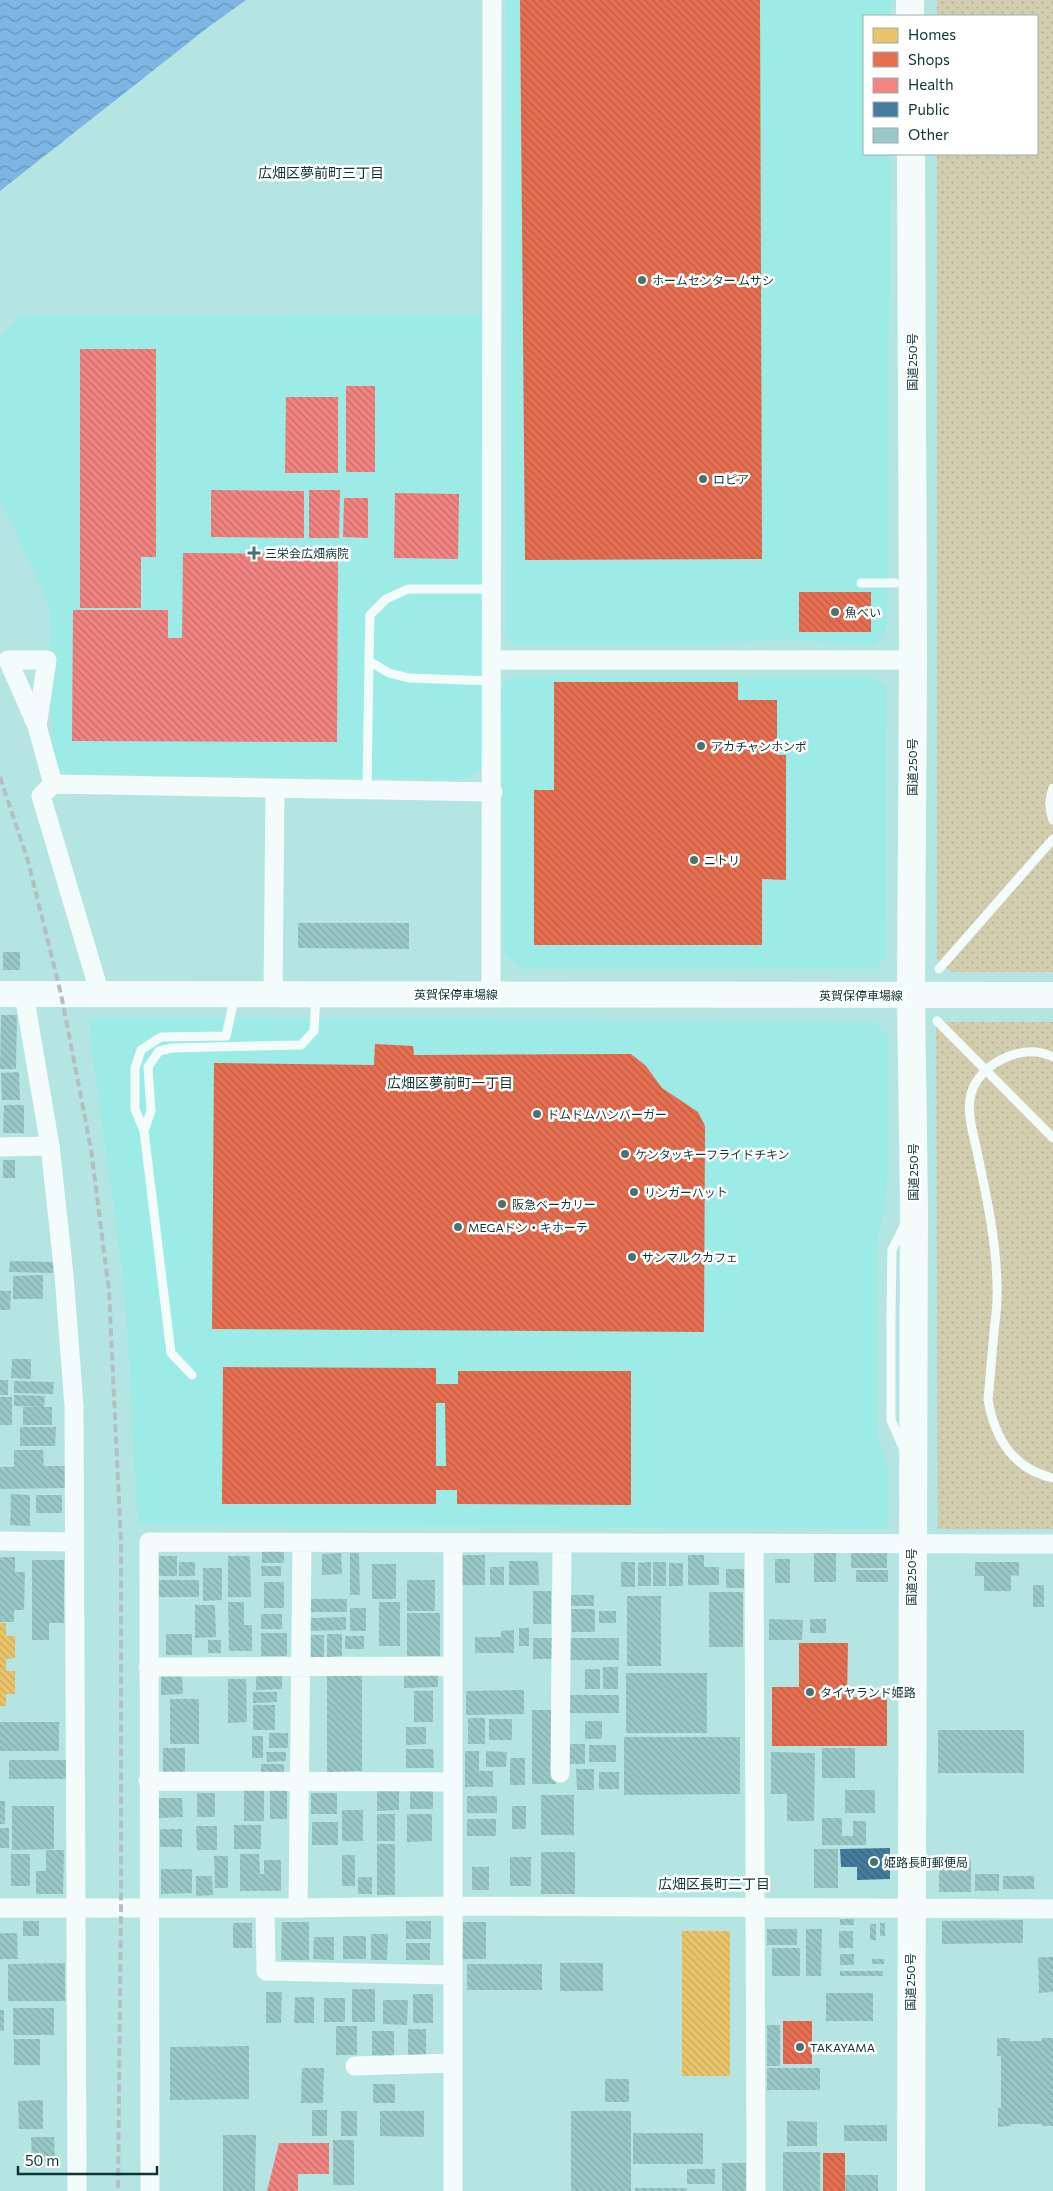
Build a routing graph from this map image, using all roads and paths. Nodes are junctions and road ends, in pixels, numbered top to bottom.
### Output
1 (492, 0) edge
2 (910, 0) edge
3 (910, 15) edge
4 (911, 155) edge
5 (861, 583) dead end
6 (895, 583) dead end
7 (492, 589) junction
8 (492, 660) junction
9 (913, 660) junction
10 (369, 661) junction
11 (492, 681) junction
12 (37, 726) dead end
13 (53, 784) junction
14 (275, 788) junction
15 (1053, 788) edge
16 (367, 790) junction
17 (492, 792) junction
18 (1053, 820) edge
19 (1053, 838) edge
20 (939, 969) dead end
21 (12, 994) edge
22 (100, 994) junction
23 (235, 994) junction
24 (272, 994) junction
25 (316, 994) junction
26 (491, 994) junction
27 (911, 995) junction
28 (1053, 995) edge
29 (937, 1020) dead end
30 (1053, 1057) edge
31 (986, 1070) junction
32 (144, 1131) junction
33 (1053, 1138) edge
34 (50, 1146) junction
35 (0, 1147) edge
36 (192, 1375) dead end
37 (1053, 1478) edge
38 (0, 1541) edge
39 (74, 1542) junction
40 (302, 1543) junction
41 (453, 1543) junction
42 (562, 1543) junction
43 (911, 1543) junction
44 (754, 1544) junction
45 (1053, 1544) edge
46 (148, 1666) junction
47 (300, 1666) junction
48 (453, 1666) junction
49 (560, 1773) dead end
50 (148, 1781) junction
51 (299, 1781) junction
52 (453, 1782) junction
53 (453, 1906) junction
54 (0, 1908) edge
55 (76, 1908) junction
56 (148, 1908) junction
57 (265, 1908) junction
58 (298, 1908) junction
59 (754, 1908) junction
60 (910, 1908) junction
61 (1053, 1909) edge
62 (453, 1975) junction
63 (453, 2063) junction
64 (355, 2066) dead end
65 (77, 2191) edge
66 (150, 2191) edge
67 (453, 2191) edge
68 (756, 2191) edge
69 (911, 2191) edge

1 - 7 street
2 - 3 highway
4 - 9 highway, 国道250号
5 - 6 lane
7 - 8 street
7 - 10 lane
8 - 9 street
8 - 11 street
9 - 27 highway, 国道250号
10 - 11 lane
10 - 16 lane
11 - 17 street
12 - 13 street
13 - 14 street
13 - 22 street
14 - 16 street
14 - 24 street
15 - 18 lane
16 - 17 street
17 - 26 street
19 - 20 lane
21 - 22 main road, 英賀保停車場線
21 - 34 street
22 - 23 main road, 英賀保停車場線
23 - 24 main road, 英賀保停車場線
23 - 32 lane
24 - 25 main road, 英賀保停車場線
25 - 26 main road, 英賀保停車場線
25 - 32 lane
26 - 27 main road, 英賀保停車場線
27 - 28 main road, 英賀保停車場線
27 - 43 highway, 国道250号
29 - 31 lane
30 - 31 lane
31 - 33 lane
31 - 37 lane
32 - 36 lane
34 - 35 street
34 - 39 street
38 - 39 street
39 - 55 street
40 - 41 street
40 - 46 street
40 - 47 street
41 - 42 street
41 - 48 street
42 - 44 street
42 - 49 street
43 - 44 street
43 - 45 street
43 - 60 highway, 国道250号
44 - 59 street
46 - 47 street
46 - 50 street
47 - 48 street
47 - 51 street
48 - 52 street
50 - 51 street
50 - 56 street
51 - 52 street
51 - 58 street
52 - 53 street
53 - 58 street
53 - 59 street
53 - 62 street
54 - 55 street
55 - 56 street
55 - 65 street
56 - 57 street
56 - 66 street
57 - 58 street
57 - 62 street
59 - 60 street
59 - 68 street
60 - 61 street
60 - 69 highway, 国道250号
62 - 63 street
63 - 64 street
63 - 67 street

